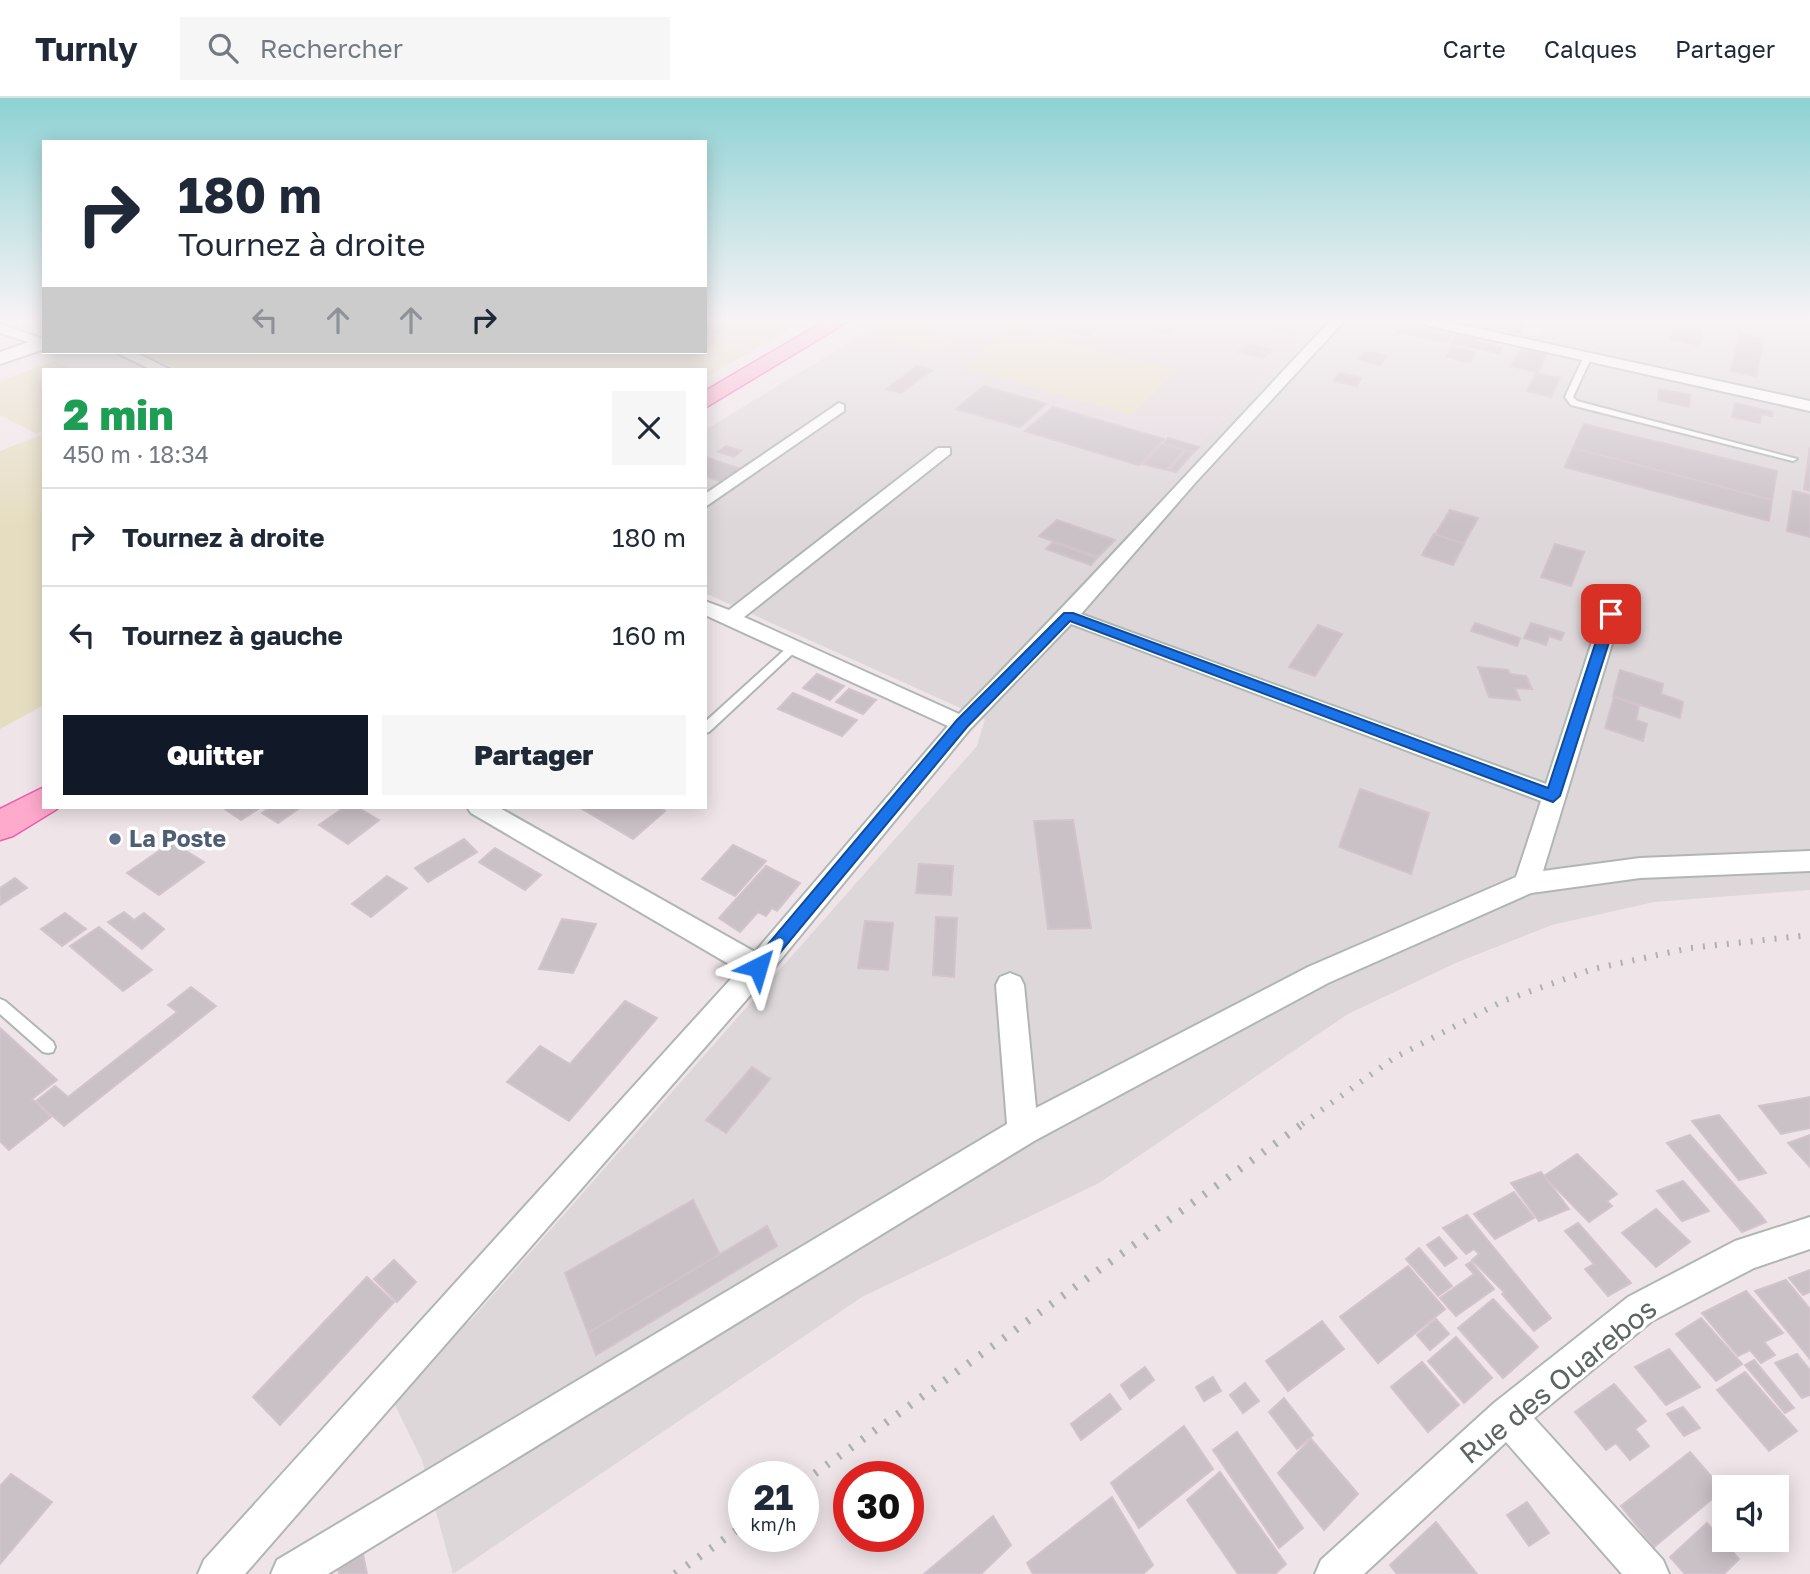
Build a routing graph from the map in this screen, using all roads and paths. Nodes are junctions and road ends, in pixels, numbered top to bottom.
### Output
1 (729, 387) edge
2 (1275, 387) edge
3 (1574, 387) edge
4 (1725, 387) edge
5 (707, 400) edge
6 (1810, 406) edge
7 (839, 408) dead end
8 (944, 451) dead end
9 (1793, 459) dead end
10 (707, 501) edge
11 (707, 608) edge
12 (1611, 614) dead end
13 (1068, 616) junction
14 (730, 619) junction
15 (794, 648) junction
16 (962, 723) junction
17 (707, 727) edge
18 (1553, 796) junction
19 (42, 801) edge
20 (482, 809) edge
21 (0, 826) edge
22 (1810, 861) edge
23 (1527, 883) junction
24 (758, 967) junction
25 (1010, 985) dead end
26 (0, 1005) edge
27 (48, 1047) dead end
28 (1023, 1131) junction
29 (1810, 1233) edge
30 (1507, 1416) junction
31 (218, 1574) edge
32 (291, 1574) edge
33 (1335, 1574) edge
34 (1649, 1574) edge

1 - 5 main road
2 - 13 street
3 - 9 lane
4 - 6 street
7 - 10 street
8 - 14 street
11 - 14 street
12 - 18 street
13 - 16 street
13 - 18 street
14 - 15 street
15 - 16 street
15 - 17 lane
16 - 24 street
18 - 23 street
19 - 21 main road
20 - 24 street
22 - 23 street
23 - 28 street
24 - 31 street
25 - 28 street
26 - 27 lane
28 - 32 street
29 - 30 street, Rue des Ouarebos
30 - 33 street, Rue des Ouarebos
30 - 34 street

